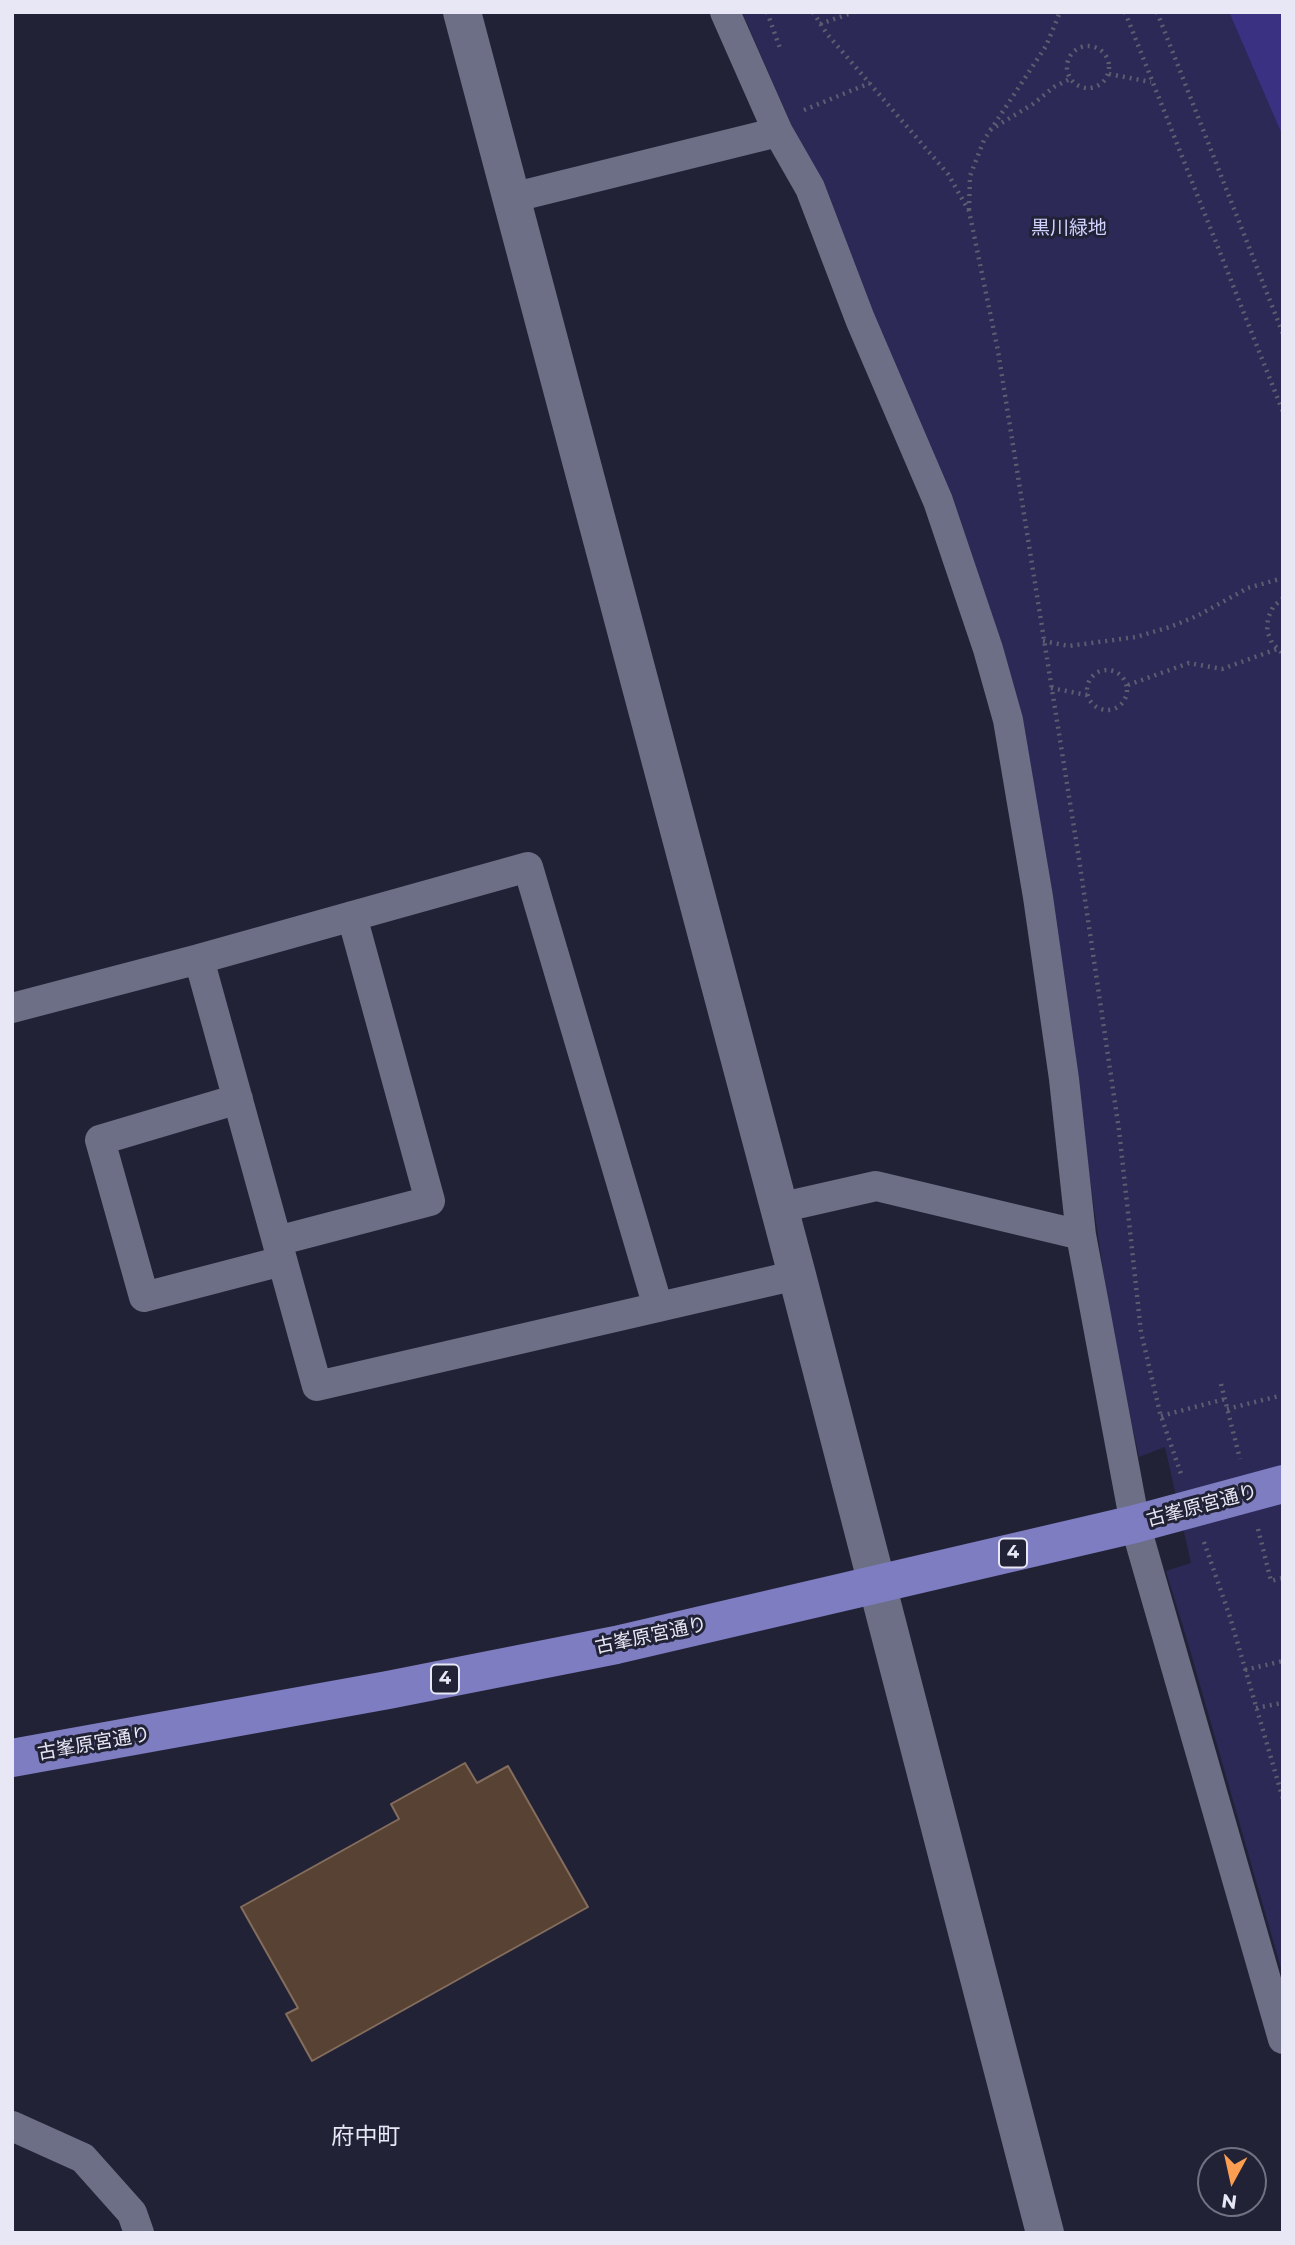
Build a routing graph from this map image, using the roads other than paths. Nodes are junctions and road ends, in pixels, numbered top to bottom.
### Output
1 (462, 12) edge
2 (725, 12) edge
3 (778, 132) junction
4 (511, 198) junction
5 (352, 916) junction
6 (199, 959) junction
7 (12, 1008) edge
8 (238, 1099) junction
9 (779, 1208) junction
10 (1081, 1235) junction
11 (280, 1251) junction
12 (797, 1275) junction
13 (658, 1307) junction
14 (1283, 1485) edge
15 (1143, 1521) junction
16 (876, 1586) junction
17 (12, 1758) edge
18 (1283, 2039) edge
19 (12, 2126) edge
20 (139, 2233) edge
21 (1045, 2233) edge

1 - 4 street
2 - 3 street
3 - 4 street
3 - 10 street
4 - 9 street
5 - 6 street
5 - 11 street
5 - 13 street
6 - 7 street
6 - 8 street
8 - 11 street
8 - 11 street
9 - 10 street
9 - 12 street
10 - 15 street
11 - 13 street
12 - 13 street
12 - 16 street
14 - 15 main road, 古峯原宮通り / 4
15 - 16 main road, 古峯原宮通り / 4
15 - 18 street
16 - 17 main road, 古峯原宮通り / 4
16 - 21 street
19 - 20 street

